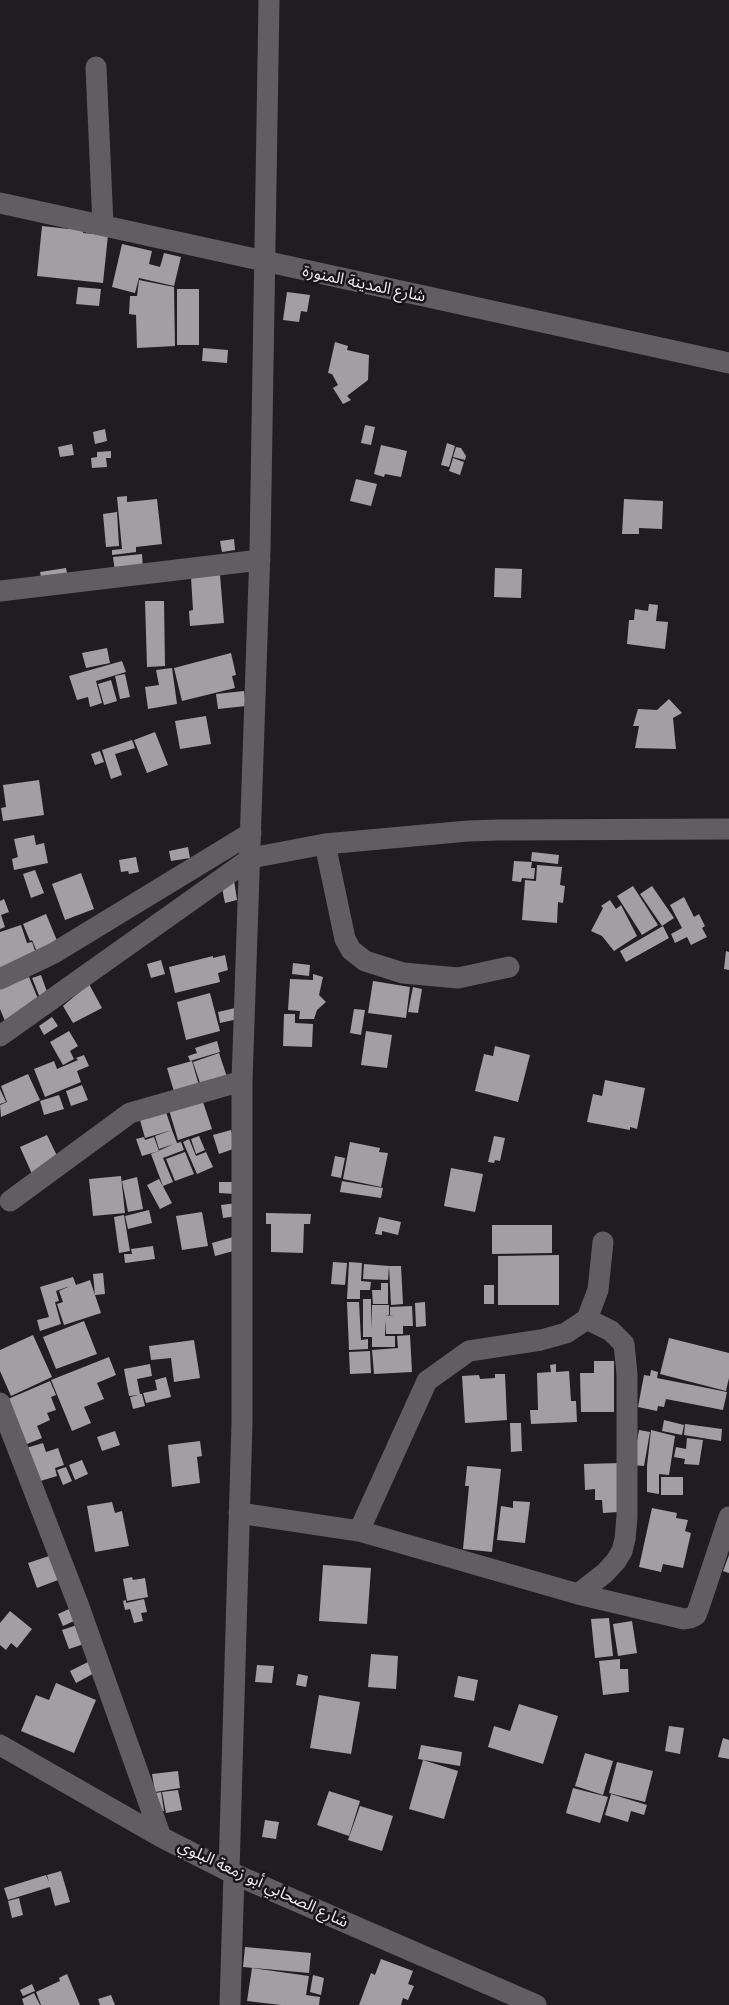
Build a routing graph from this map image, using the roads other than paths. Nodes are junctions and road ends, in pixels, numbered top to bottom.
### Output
1 (269, 0) edge
2 (96, 67) dead end
3 (0, 203) edge
4 (103, 225) junction
5 (264, 262) junction
6 (729, 362) edge
7 (260, 560) junction
8 (0, 591) edge
9 (729, 829) edge
10 (251, 833) junction
11 (325, 844) junction
12 (251, 858) junction
13 (510, 967) dead end
14 (0, 979) edge
15 (0, 1036) edge
16 (242, 1082) junction
17 (10, 1200) dead end
18 (603, 1242) dead end
19 (587, 1318) junction
20 (0, 1403) edge
21 (239, 1513) junction
22 (729, 1517) edge
23 (359, 1531) junction
24 (578, 1594) junction
25 (0, 1745) edge
26 (162, 1837) junction
27 (232, 1873) junction
28 (230, 2005) edge
29 (536, 2005) edge

1 - 5 street
2 - 4 street
3 - 4 street, شارع المدينة المنورة
4 - 5 street, شارع المدينة المنورة
5 - 6 street, شارع المدينة المنورة
5 - 7 street
7 - 8 street
7 - 10 street
9 - 11 street
10 - 12 street
10 - 14 street
11 - 12 street
11 - 13 street
12 - 15 street
12 - 16 street
16 - 17 street
16 - 21 street
18 - 19 street
19 - 23 street
19 - 24 street
20 - 26 street
21 - 23 street
21 - 27 street
22 - 24 street
23 - 24 street
25 - 26 street, شارع الصحابي أبو زمعة البلوي
26 - 27 street, شارع الصحابي أبو زمعة البلوي
27 - 28 street
27 - 29 street, شارع الصحابي أبو زمعة البلوي

